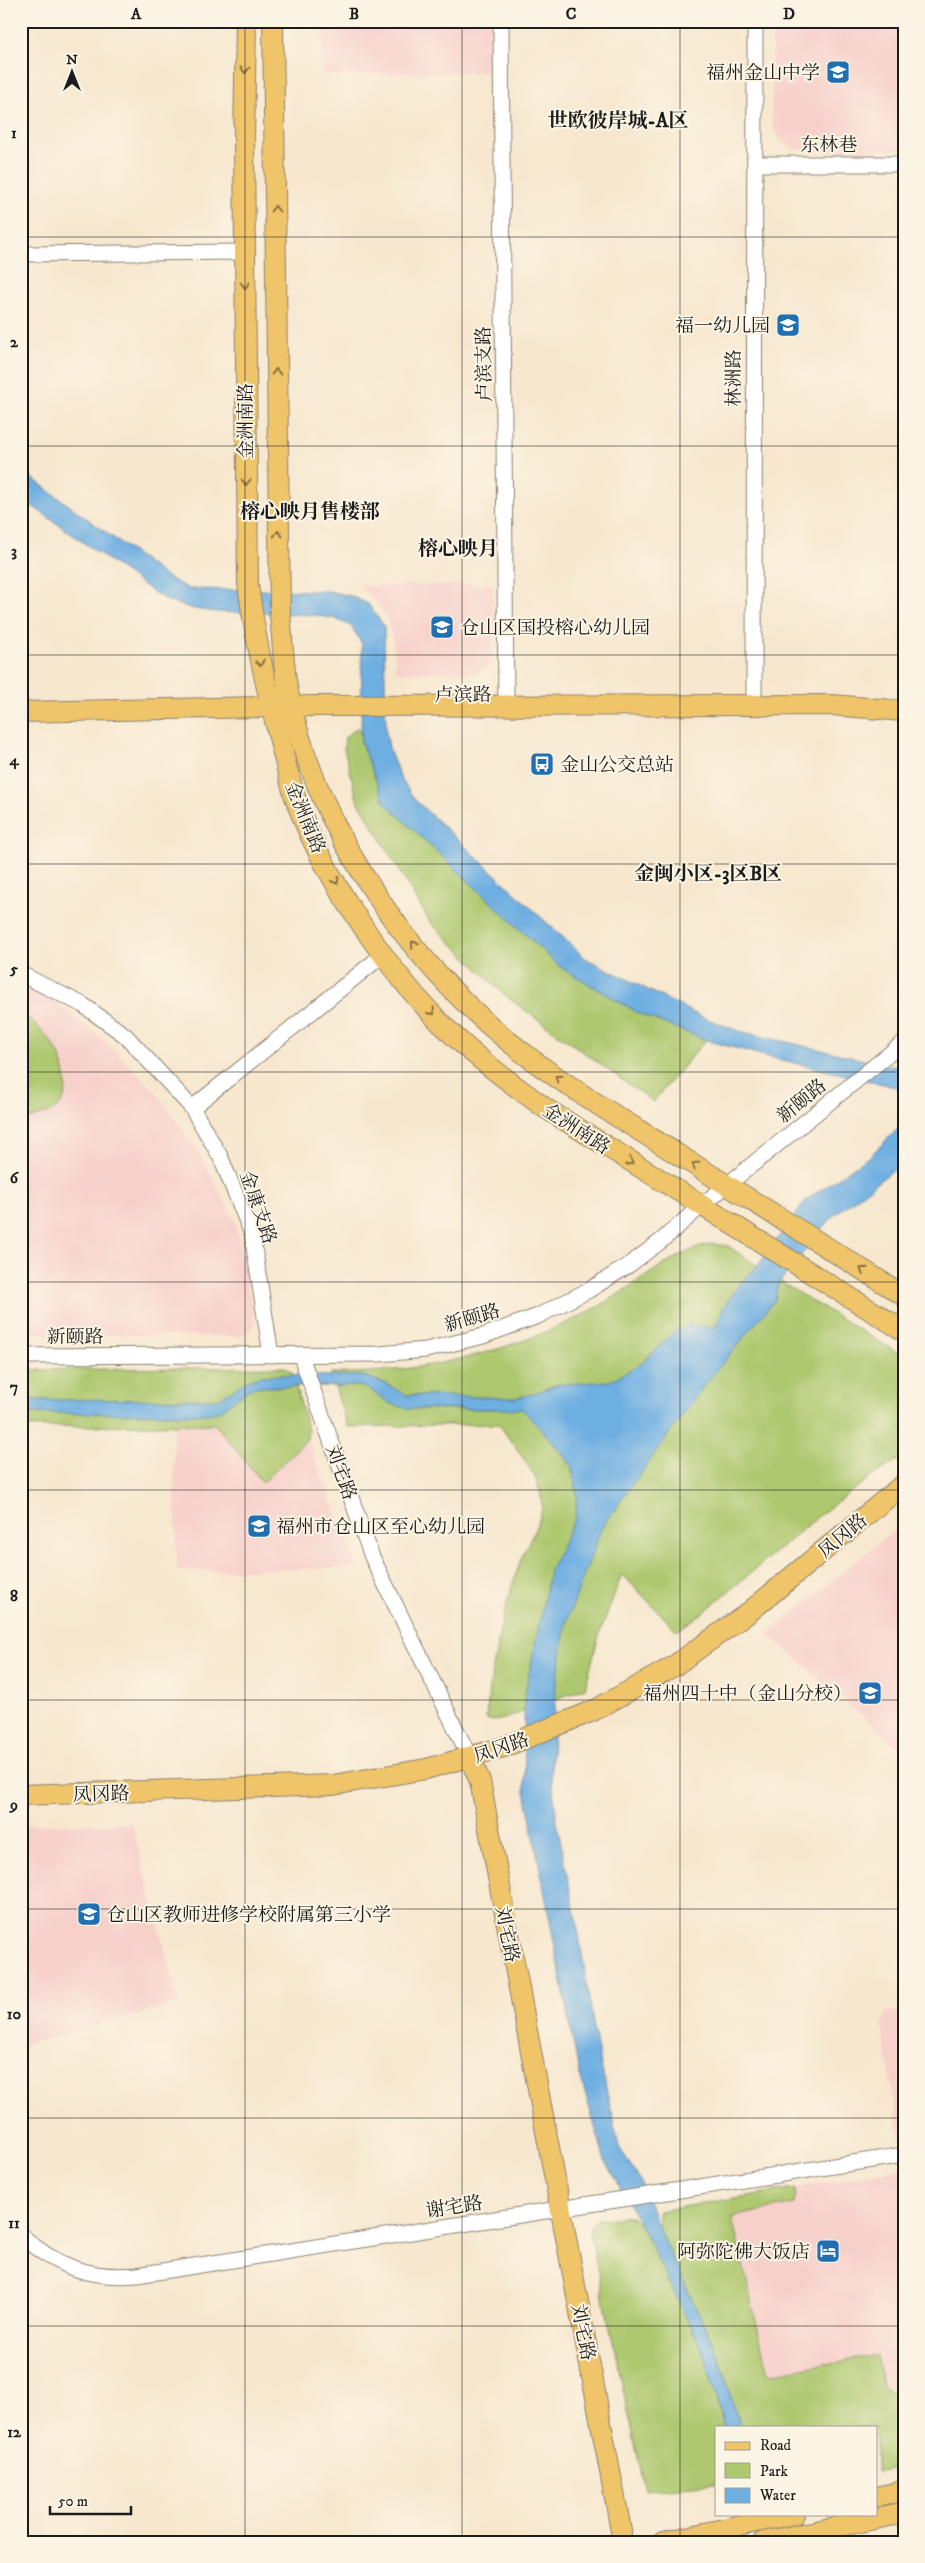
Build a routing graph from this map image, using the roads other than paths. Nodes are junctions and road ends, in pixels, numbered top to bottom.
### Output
1 (246, 21) edge
2 (273, 21) edge
3 (502, 21) edge
4 (755, 21) edge
5 (755, 164) junction
6 (904, 164) edge
7 (244, 252) junction
8 (21, 254) edge
9 (754, 699) junction
10 (904, 699) edge
11 (21, 700) edge
12 (290, 700) junction
13 (506, 700) junction
14 (269, 701) junction
15 (21, 712) edge
16 (904, 712) edge
17 (384, 954) junction
18 (21, 974) edge
19 (904, 1042) edge
20 (192, 1108) junction
21 (727, 1185) junction
22 (701, 1206) junction
23 (904, 1296) edge
24 (904, 1331) edge
25 (271, 1355) junction
26 (21, 1356) edge
27 (301, 1356) junction
28 (904, 1484) edge
29 (470, 1758) junction
30 (21, 1795) edge
31 (904, 2155) edge
32 (560, 2210) junction
33 (21, 2235) edge
34 (904, 2491) edge
35 (878, 2497) edge
36 (904, 2513) edge
37 (785, 2516) edge
38 (621, 2542) edge
39 (663, 2542) edge
40 (763, 2542) edge

1 -> 7 main road, 金洲南路
12 -> 2 main road, 金洲南路
3 - 13 street, 卢滨支路
4 - 5 street, 林洲路
5 - 6 street, 东林巷
5 - 9 street, 林洲路
7 - 8 street
7 -> 14 main road, 金洲南路
9 - 10 main road, 卢滨路
9 - 13 main road, 卢滨路
9 - 16 main road
11 - 14 main road, 卢滨路
12 - 13 main road, 卢滨路
12 - 14 main road, 卢滨路
21 -> 12 main road, 金洲南路
14 - 15 main road
14 -> 17 main road, 金洲南路
17 - 20 street
17 -> 22 main road, 金洲南路
18 - 20 street, 金康支路
19 - 21 street, 新颐路
20 - 25 street, 金康支路
21 - 22 street, 新颐路
23 -> 21 main road, 金洲南路
22 - 24 main road, 金洲南路
22 - 27 street, 新颐路
25 - 26 street, 新颐路
25 - 27 street, 新颐路
27 - 29 street, 刘宅路
28 - 29 main road, 凤冈路
29 - 30 main road, 凤冈路
29 - 32 main road, 刘宅路
31 - 32 street, 谢宅路
32 - 33 street, 谢宅路
32 - 38 main road, 刘宅路
34 - 35 main road
36 - 40 main road
37 - 39 main road

